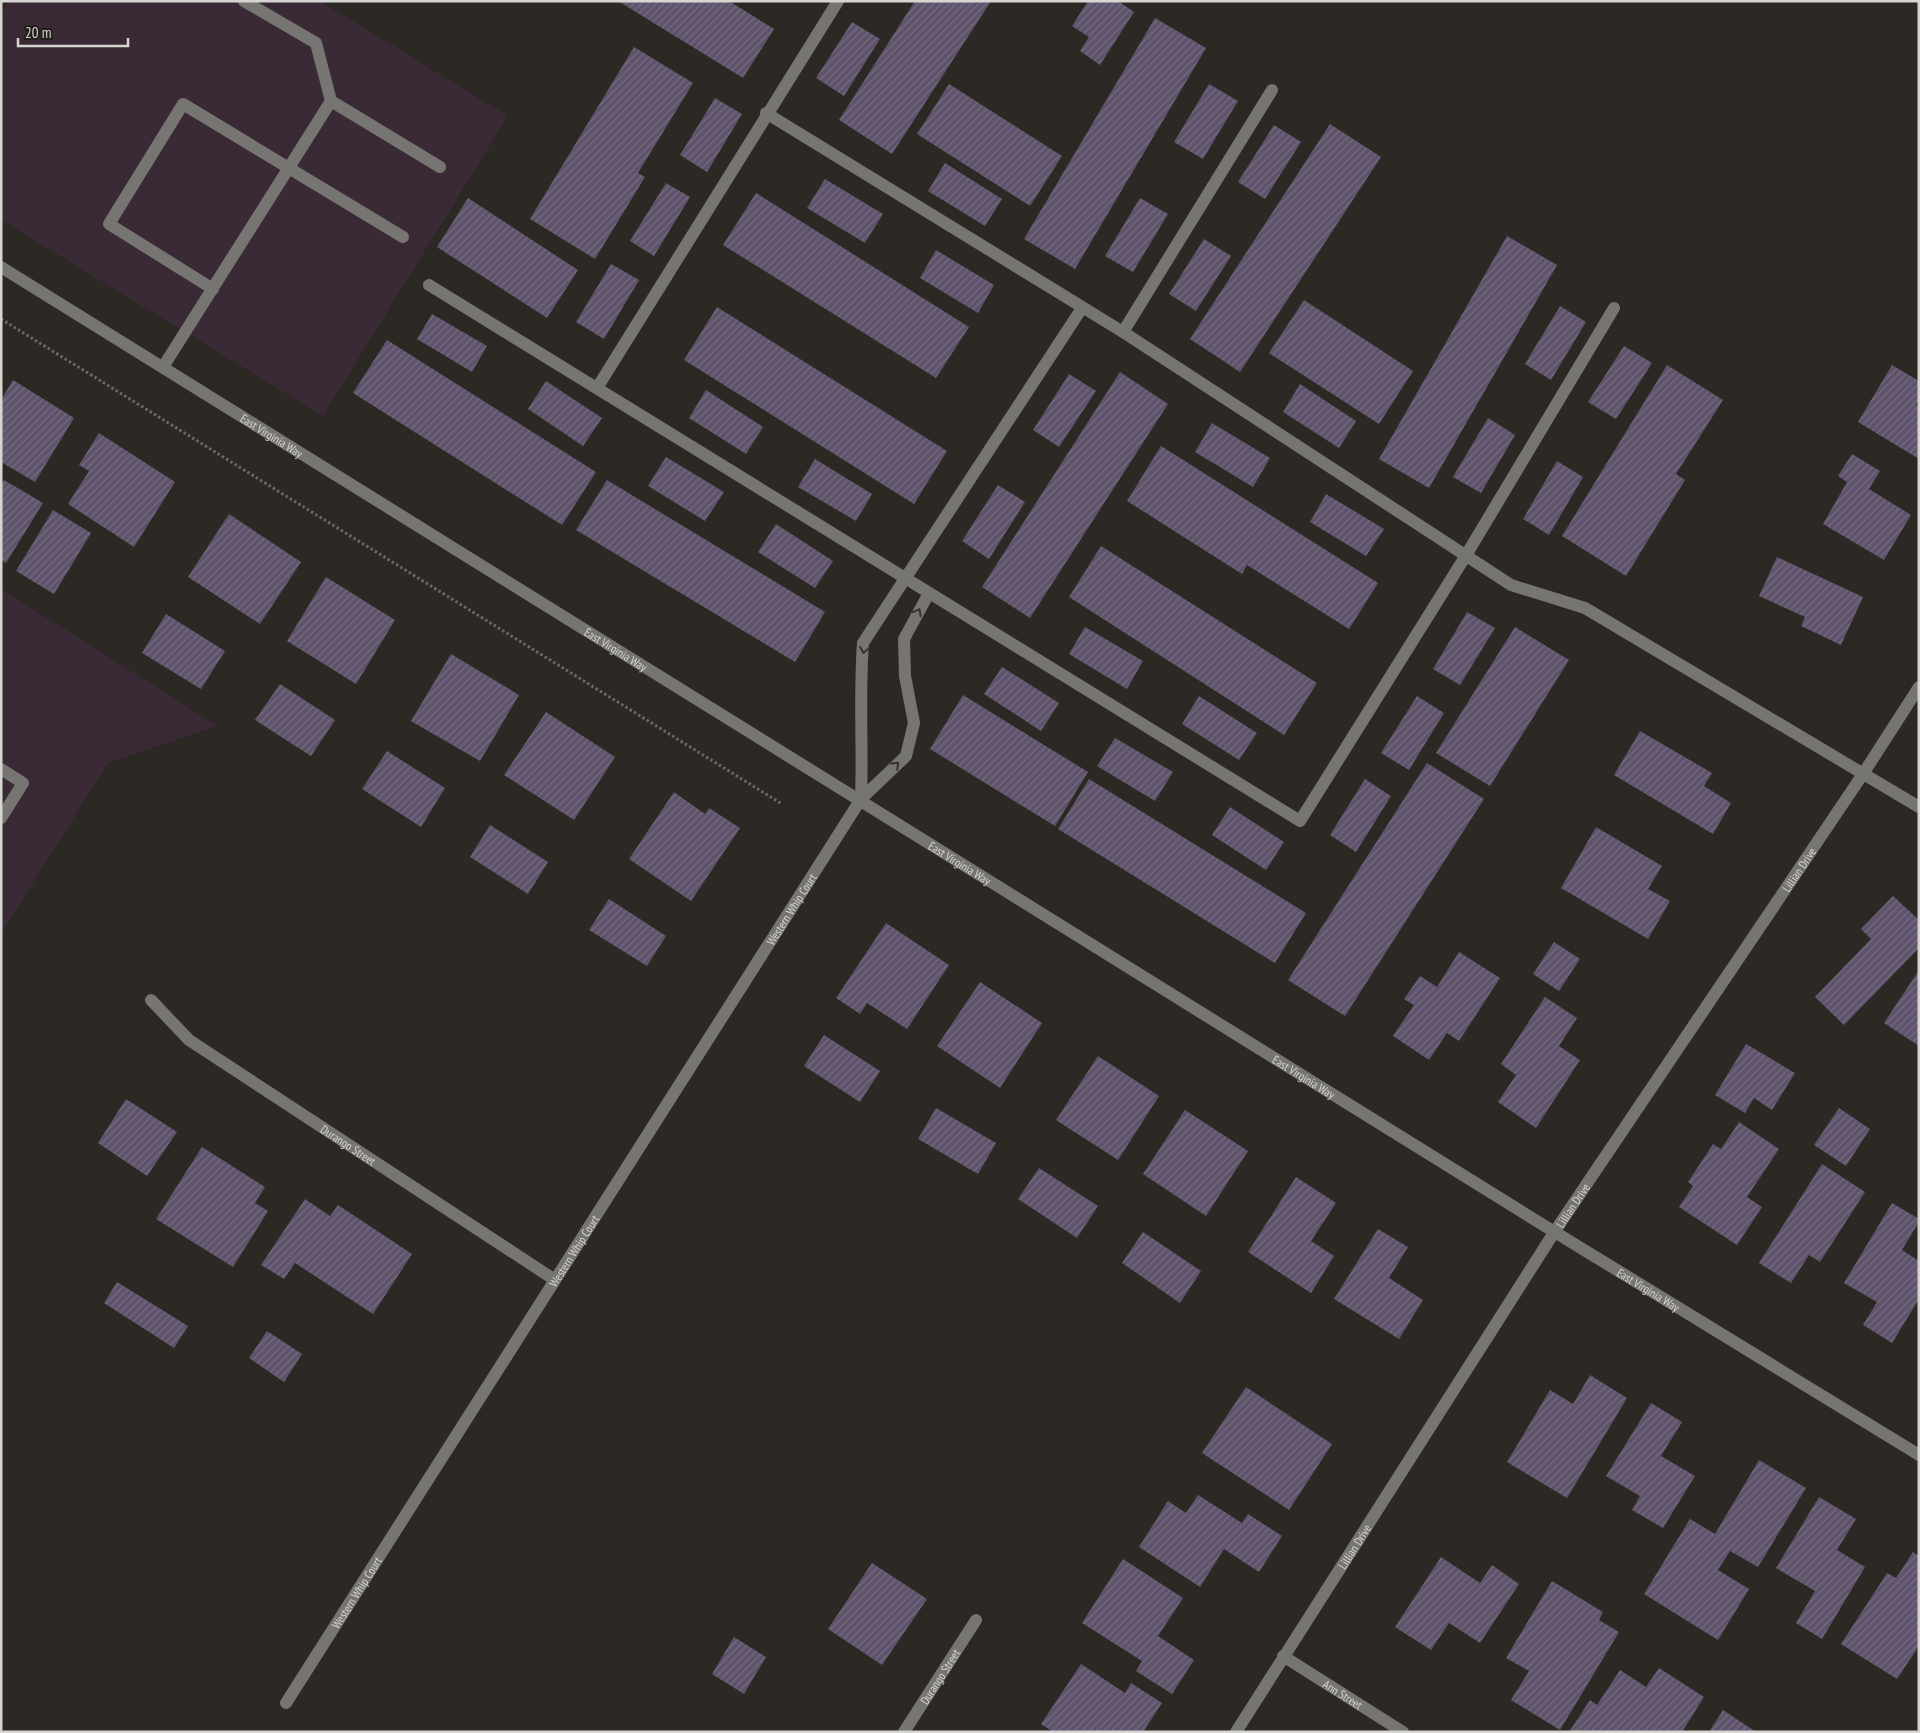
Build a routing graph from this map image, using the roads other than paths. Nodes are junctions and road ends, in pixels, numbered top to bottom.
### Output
1 (244, 1) edge
2 (838, 1) edge
3 (1272, 90) dead end
4 (331, 101) junction
5 (766, 113) junction
6 (440, 167) dead end
7 (288, 170) junction
8 (403, 237) dead end
9 (1, 267) edge
10 (429, 285) dead end
11 (213, 290) junction
12 (1082, 308) junction
13 (1614, 308) dead end
14 (1123, 332) junction
15 (163, 367) junction
16 (597, 388) junction
17 (1465, 557) junction
18 (907, 579) junction
19 (928, 593) junction
20 (1919, 687) edge
21 (1, 769) edge
22 (1863, 774) junction
23 (861, 799) junction
24 (1919, 807) edge
25 (1, 818) edge
26 (151, 1000) dead end
27 (1555, 1231) junction
28 (556, 1280) junction
29 (1919, 1455) edge
30 (976, 1620) dead end
31 (1283, 1656) junction
32 (286, 1703) dead end
33 (904, 1732) edge
34 (1236, 1732) edge
35 (1403, 1732) edge

1 - 4 street
2 - 5 street
3 - 14 street
4 - 6 street
4 - 7 street
5 - 12 street
5 - 16 street
7 - 8 street
7 - 11 street
7 - 11 street
9 - 15 street, East Virginia Way
10 - 16 street
11 - 15 street
12 - 14 street
12 - 18 street
13 - 17 street
14 - 17 street
15 - 23 street, East Virginia Way
16 - 18 street
17 - 19 street
17 - 22 street
18 - 19 street
18 -> 23 street
23 -> 19 street, Western Whip Court
20 - 22 street, Lillian Drive
21 - 25 street
22 - 24 street
22 - 27 street, Lillian Drive
23 - 27 street, East Virginia Way
23 - 28 street, Western Whip Court
26 - 28 street, Durango Street
27 - 29 street, East Virginia Way
27 - 31 street, Lillian Drive
28 - 32 street, Western Whip Court
30 - 33 street, Durango Street
31 - 34 street, Lillian Drive
31 - 35 street, Ann Street

